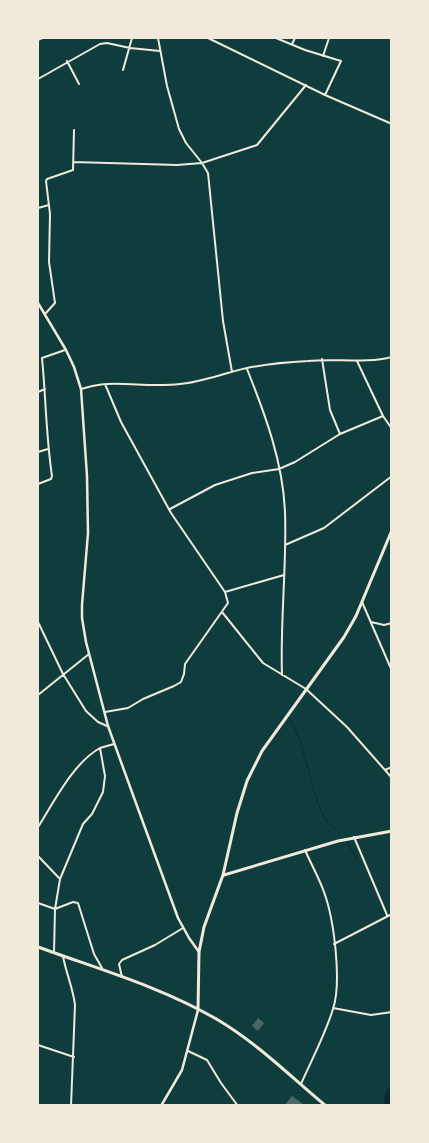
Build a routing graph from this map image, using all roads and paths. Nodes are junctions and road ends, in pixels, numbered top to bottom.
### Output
1 (42, 38) edge
2 (132, 38) edge
3 (158, 38) edge
4 (208, 38) edge
5 (276, 38) edge
6 (295, 38) edge
7 (329, 38) edge
8 (38, 40) edge
9 (292, 44) junction
10 (130, 48) junction
11 (160, 51) junction
12 (323, 56) junction
13 (67, 61) junction
14 (123, 70) dead end
15 (38, 79) edge
16 (79, 84) dead end
17 (306, 85) junction
18 (325, 94) junction
19 (392, 124) edge
20 (74, 130) dead end
21 (74, 162) junction
22 (202, 163) junction
23 (50, 205) junction
24 (38, 208) edge
25 (38, 304) edge
26 (45, 314) junction
27 (66, 350) junction
28 (392, 357) edge
29 (322, 359) junction
30 (357, 360) junction
31 (246, 368) junction
32 (232, 372) junction
33 (105, 384) junction
34 (45, 389) junction
35 (80, 389) junction
36 (38, 392) edge
37 (383, 416) junction
38 (392, 428) edge
39 (340, 434) junction
40 (48, 450) junction
41 (38, 452) edge
42 (279, 469) junction
43 (392, 476) edge
44 (38, 484) edge
45 (169, 509) junction
46 (392, 530) edge
47 (391, 535) edge
48 (285, 545) junction
49 (284, 575) junction
50 (225, 592) junction
51 (362, 602) junction
52 (222, 612) junction
53 (38, 622) edge
54 (371, 622) junction
55 (392, 623) edge
56 (89, 654) junction
57 (391, 670) edge
58 (63, 674) junction
59 (282, 676) junction
60 (306, 689) junction
61 (38, 695) edge
62 (105, 712) junction
63 (108, 726) junction
64 (115, 744) junction
65 (100, 748) junction
66 (392, 767) edge
67 (385, 770) junction
68 (392, 778) edge
69 (38, 827) edge
70 (392, 830) edge
71 (354, 838) junction
72 (305, 850) junction
73 (38, 856) edge
74 (223, 875) junction
75 (60, 879) junction
76 (38, 903) edge
77 (55, 909) junction
78 (392, 914) edge
79 (387, 915) junction
80 (183, 928) junction
81 (334, 944) junction
82 (38, 946) edge
83 (199, 952) junction
84 (54, 953) junction
85 (64, 956) junction
86 (103, 970) junction
87 (122, 977) junction
88 (333, 1008) junction
89 (198, 1010) junction
90 (392, 1012) edge
91 (38, 1045) edge
92 (188, 1051) junction
93 (74, 1057) junction
94 (301, 1084) junction
95 (71, 1106) edge
96 (161, 1106) edge
97 (238, 1106) edge
98 (326, 1106) edge

1 - 8 street
2 - 10 street
3 - 11 street
4 - 17 street
5 - 9 street
6 - 9 street
7 - 12 street
9 - 12 street
10 - 11 street
10 - 13 street
10 - 14 street
11 - 22 street
12 - 18 street
13 - 15 street
13 - 16 street
17 - 18 street
17 - 22 street
18 - 19 street
20 - 21 street
21 - 22 street
21 - 23 street
22 - 32 street
23 - 24 street
23 - 26 street
25 - 26 street
26 - 27 street
27 - 34 street
27 - 35 street
28 - 30 street
29 - 30 street
29 - 31 street
29 - 39 street
30 - 37 street
31 - 32 street
31 - 42 street
32 - 33 street
33 - 35 street
33 - 45 street
34 - 36 street
34 - 40 street
35 - 56 street
37 - 38 street
37 - 39 street
39 - 42 street
40 - 41 street
40 - 44 street
42 - 45 street
42 - 48 street
43 - 48 street
45 - 50 street
46 - 47 main road
47 - 51 main road
48 - 49 street
49 - 50 street
49 - 59 street
50 - 52 street
51 - 54 street
51 - 60 main road
52 - 59 street
52 - 62 street
53 - 58 street
54 - 55 street
54 - 57 street
56 - 58 street
56 - 62 street
58 - 61 street
58 - 63 street
59 - 60 street
60 - 67 street
60 - 74 main road
62 - 63 street
63 - 64 street
64 - 65 street
64 - 80 street
65 - 69 street
65 - 75 street
66 - 67 street
67 - 68 street
70 - 71 main road
71 - 72 main road
71 - 79 street
72 - 74 main road
72 - 81 street
73 - 75 street
74 - 83 main road
75 - 77 street
76 - 77 street
77 - 84 street
77 - 86 street
78 - 79 street
79 - 81 street
80 - 83 street
80 - 87 street
81 - 88 street
82 - 84 main road
83 - 89 main road
84 - 85 main road
85 - 86 main road
85 - 93 street
86 - 87 main road
87 - 89 main road
88 - 90 street
88 - 94 street
89 - 92 street
89 - 94 main road
91 - 93 street
92 - 96 street
92 - 97 street
93 - 95 street
94 - 98 main road

